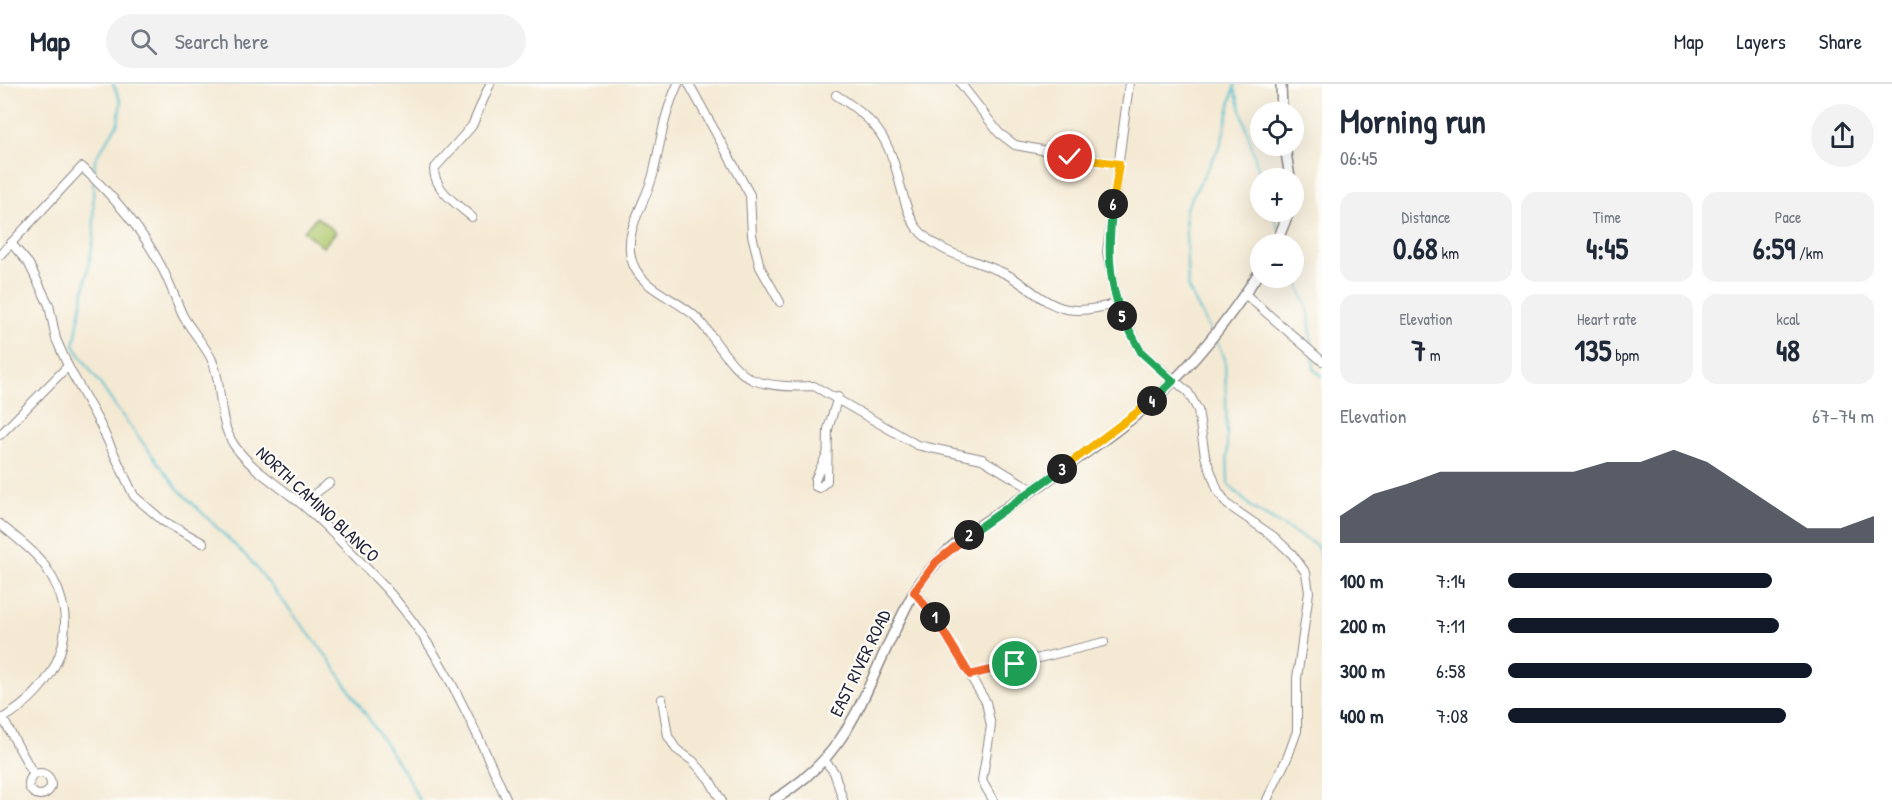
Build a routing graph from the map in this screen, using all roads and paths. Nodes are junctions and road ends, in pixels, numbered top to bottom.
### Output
1 (490, 84) edge
2 (678, 84) edge
3 (689, 84) edge
4 (961, 84) edge
5 (1129, 84) edge
6 (1281, 84) edge
7 (836, 94) dead end
8 (1282, 102) edge
9 (1119, 164) junction
10 (472, 217) dead end
11 (11, 243) junction
12 (0, 255) edge
13 (1250, 286) edge
14 (1245, 294) junction
15 (780, 302) dead end
16 (1117, 303) junction
17 (1322, 361) edge
18 (68, 366) junction
19 (1173, 381) junction
20 (838, 397) junction
21 (0, 435) edge
22 (827, 454) dead end
23 (329, 483) dead end
24 (1033, 490) junction
25 (305, 507) junction
26 (0, 525) edge
27 (203, 543) dead end
28 (914, 592) junction
29 (1104, 642) dead end
30 (970, 675) junction
31 (662, 699) dead end
32 (1, 719) edge
33 (825, 761) junction
34 (34, 775) dead end
35 (507, 800) edge
36 (721, 800) edge
37 (774, 800) edge
38 (843, 800) edge
39 (993, 800) edge
40 (1267, 800) edge

1 - 10 street
2 - 20 street
3 - 15 street
4 - 9 street
5 - 9 street
6 - 8 street
7 - 16 street
9 - 16 street
11 - 12 street
11 - 18 street
11 - 25 street, NORTH CAMINO BLANCO
13 - 14 street, EAST RIVER ROAD
14 - 17 street
14 - 19 street, EAST RIVER ROAD
16 - 19 street
18 - 21 street
18 - 27 street
19 - 24 street, EAST RIVER ROAD
19 - 40 street
20 - 22 street
20 - 24 street
23 - 25 street
24 - 28 street, EAST RIVER ROAD
25 - 35 street, NORTH CAMINO BLANCO
26 - 32 street
28 - 30 street
28 - 33 street, EAST RIVER ROAD
29 - 30 street
30 - 39 street
31 - 36 street
32 - 34 street
33 - 37 street, EAST RIVER ROAD
33 - 38 street

